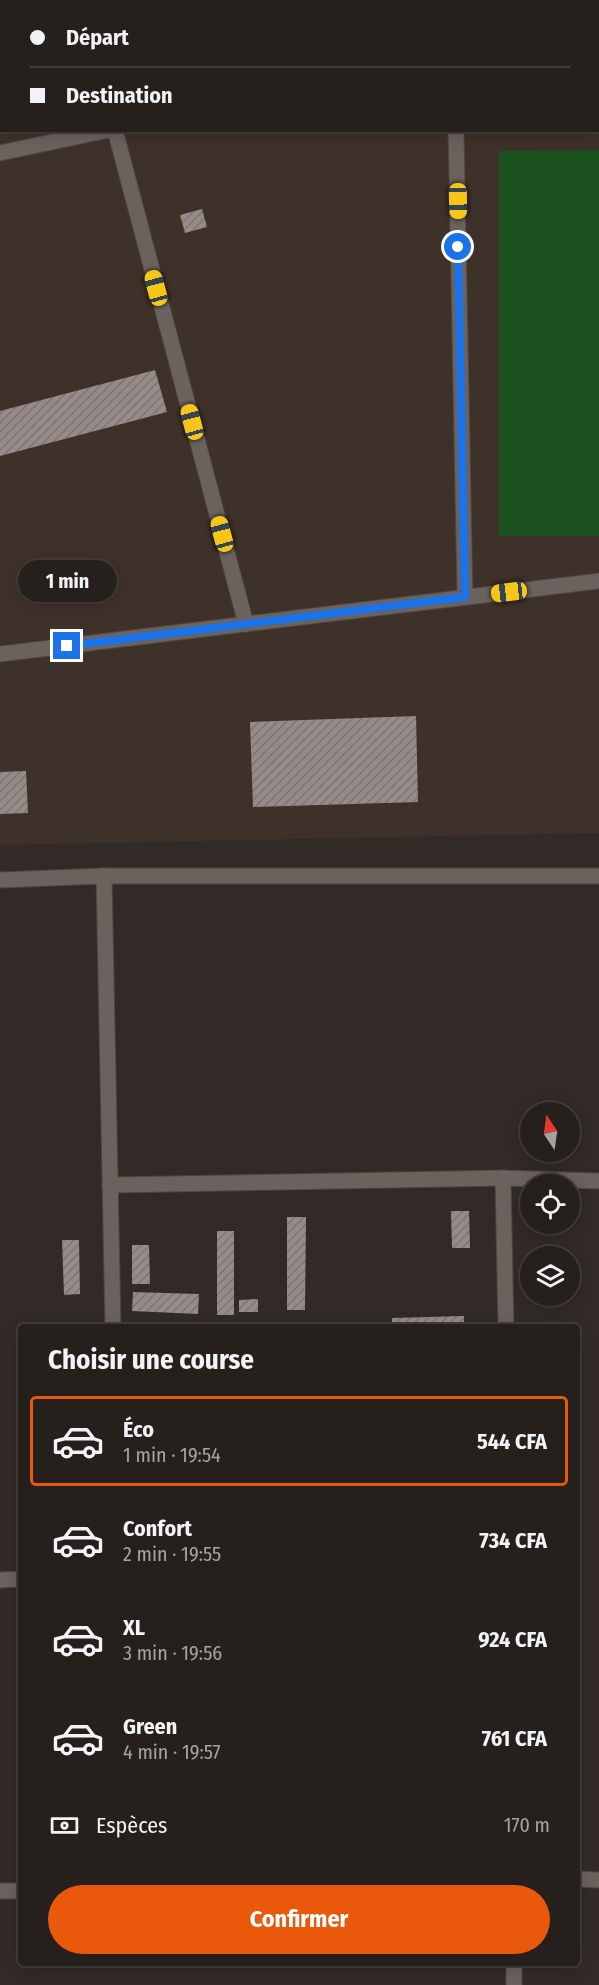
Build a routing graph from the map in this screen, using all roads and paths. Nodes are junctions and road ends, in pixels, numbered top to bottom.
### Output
1 (100, 132) edge
2 (116, 132) edge
3 (456, 132) edge
4 (0, 153) edge
5 (599, 581) edge
6 (465, 597) junction
7 (246, 624) junction
8 (0, 654) edge
9 (104, 876) junction
10 (599, 876) edge
11 (0, 880) edge
12 (503, 1178) junction
13 (599, 1181) edge
14 (110, 1185) junction
15 (112, 1324) edge
16 (506, 1324) edge
17 (18, 1579) edge
18 (0, 1580) edge
19 (580, 1879) edge
20 (599, 1880) edge
21 (0, 1891) edge
22 (18, 1891) edge
23 (514, 1966) edge
24 (514, 1985) edge

1 - 4 street
2 - 7 street
3 - 6 street
5 - 6 street
6 - 7 street
7 - 8 street
9 - 10 street
9 - 11 street
9 - 14 street
12 - 13 street
12 - 14 street
12 - 16 street
14 - 15 street
17 - 18 street
19 - 20 street
21 - 22 street
23 - 24 street

